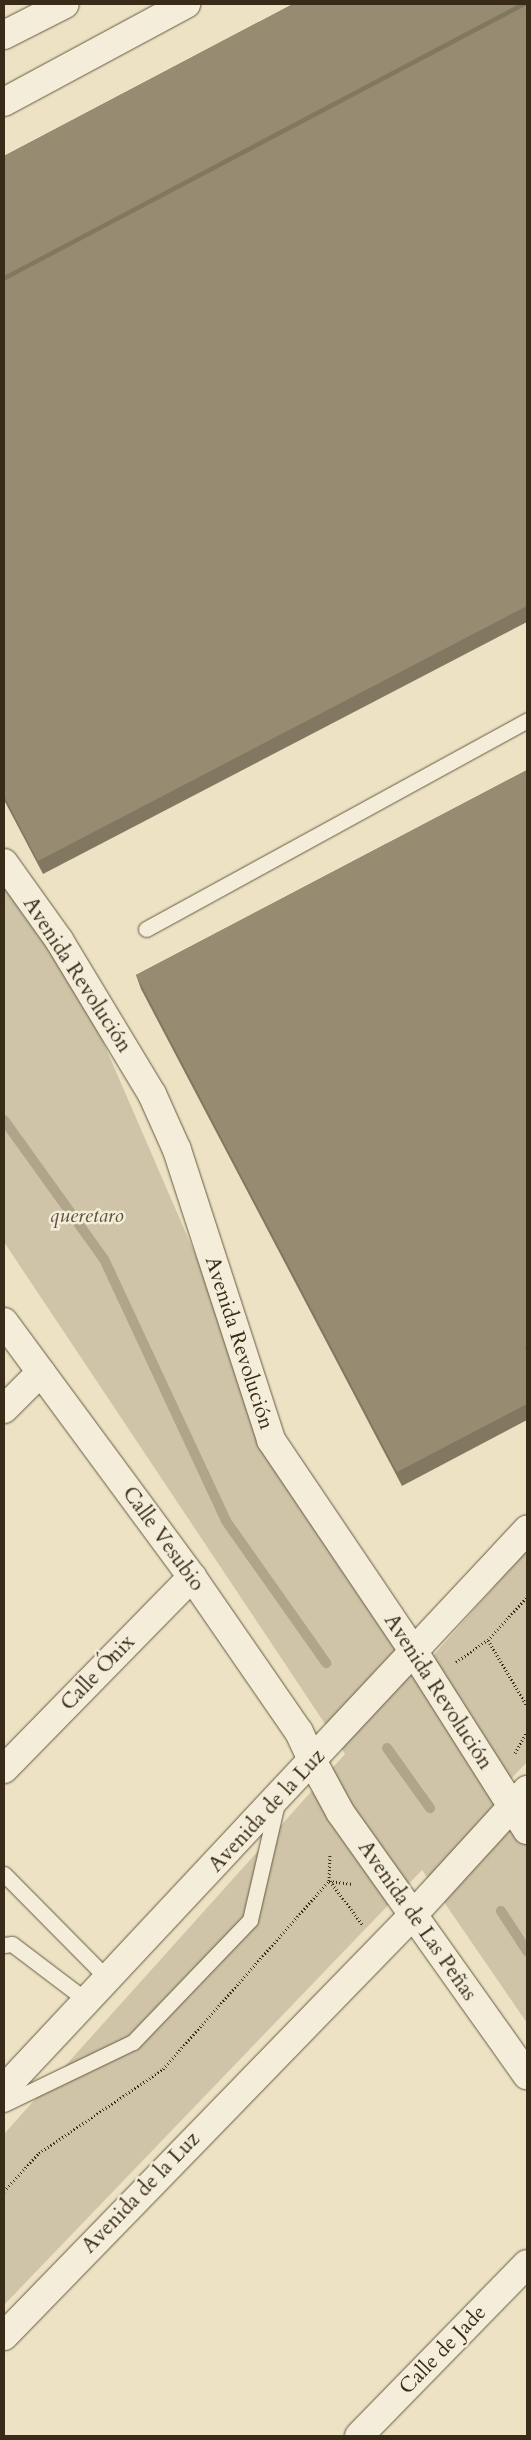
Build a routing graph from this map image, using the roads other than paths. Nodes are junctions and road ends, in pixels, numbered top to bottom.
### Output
1 (65, 4) edge
2 (186, 4) edge
3 (4, 36) edge
4 (4, 102) edge
5 (527, 720) edge
6 (4, 863) edge
7 (146, 929) dead end
8 (4, 1322) edge
9 (41, 1372) junction
10 (4, 1409) edge
11 (527, 1530) edge
12 (192, 1577) junction
13 (414, 1652) junction
14 (313, 1762) junction
15 (4, 1769) edge
16 (278, 1799) junction
17 (519, 1799) edge
18 (527, 1830) edge
19 (4, 1874) edge
20 (412, 1916) junction
21 (4, 1945) edge
22 (108, 1980) junction
23 (87, 2001) junction
24 (527, 2075) edge
25 (4, 2089) edge
26 (4, 2104) edge
27 (527, 2264) edge
28 (4, 2336) edge
29 (359, 2436) edge

1 - 3 main road
2 - 4 main road
5 - 7 lane
6 - 13 main road, Avenida Revolución
8 - 9 main road, Calle Vesubio
9 - 10 main road
9 - 12 main road, Calle Vesubio
11 - 13 main road, Avenida de la Luz
12 - 14 main road, Calle Vesubio
12 - 15 main road, Calle Ónix
13 - 14 main road, Avenida de la Luz
13 - 17 main road, Avenida Revolución
14 - 16 main road, Avenida de la Luz
14 - 20 main road, Avenida de Las Peñas
16 - 22 main road, Avenida de la Luz
16 - 26 lane
17 - 18 main road, Avenida Revolución
17 - 20 main road, Avenida de la Luz
19 - 22 lane
20 - 24 main road, Avenida de Las Peñas
20 - 28 main road, Avenida de la Luz
21 - 23 lane
22 - 23 main road, Avenida de la Luz
23 - 25 main road, Avenida de la Luz
27 - 29 main road, Calle de Jade

